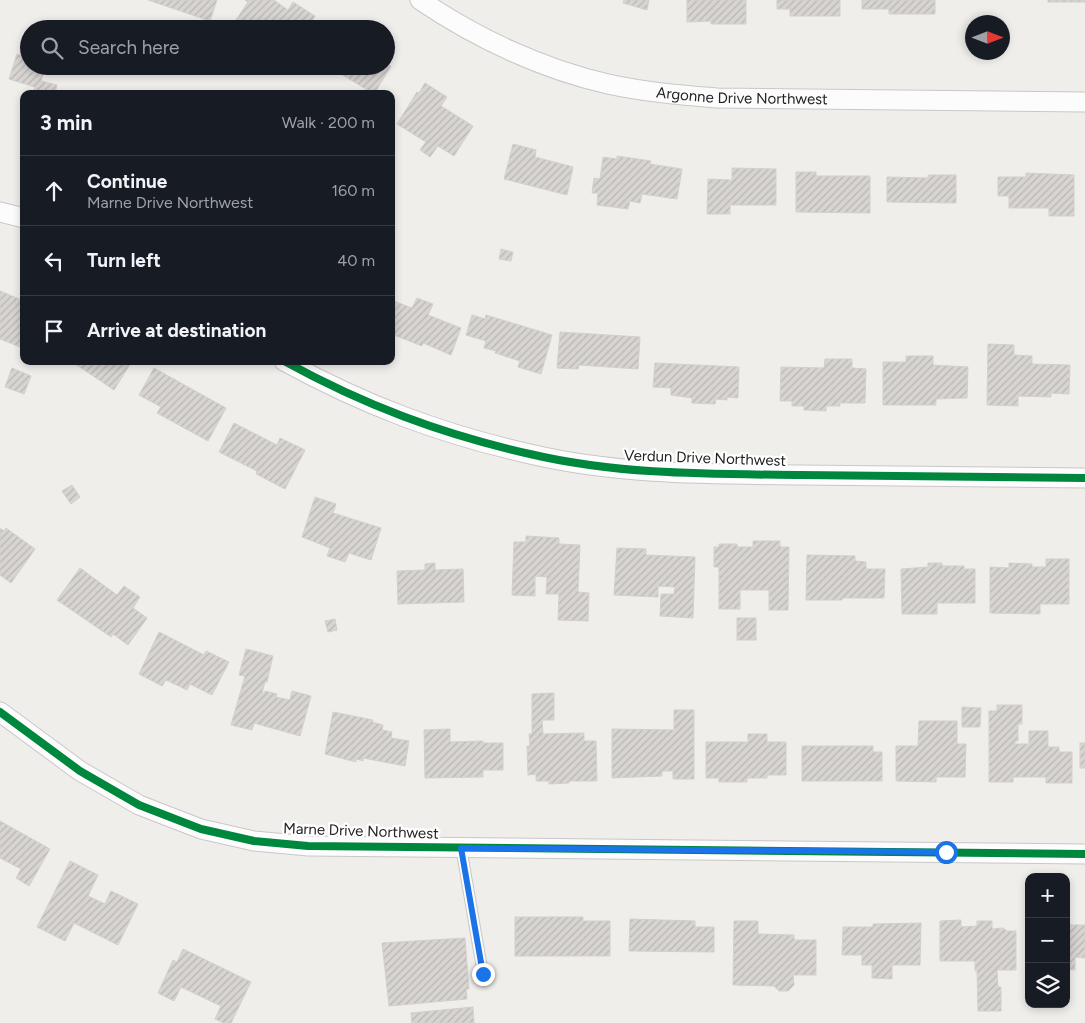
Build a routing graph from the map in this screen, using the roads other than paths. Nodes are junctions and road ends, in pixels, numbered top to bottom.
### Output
1 (420, 0) edge
2 (1085, 102) edge
3 (0, 212) edge
4 (20, 217) edge
5 (292, 365) edge
6 (1085, 478) edge
7 (0, 712) edge
8 (461, 848) junction
9 (1085, 854) edge
10 (483, 974) dead end

1 - 2 street, Argonne Drive Northwest
3 - 4 street
5 - 6 street, Verdun Drive Northwest
7 - 8 street, Marne Drive Northwest
8 - 9 street, Marne Drive Northwest
8 - 10 lane

